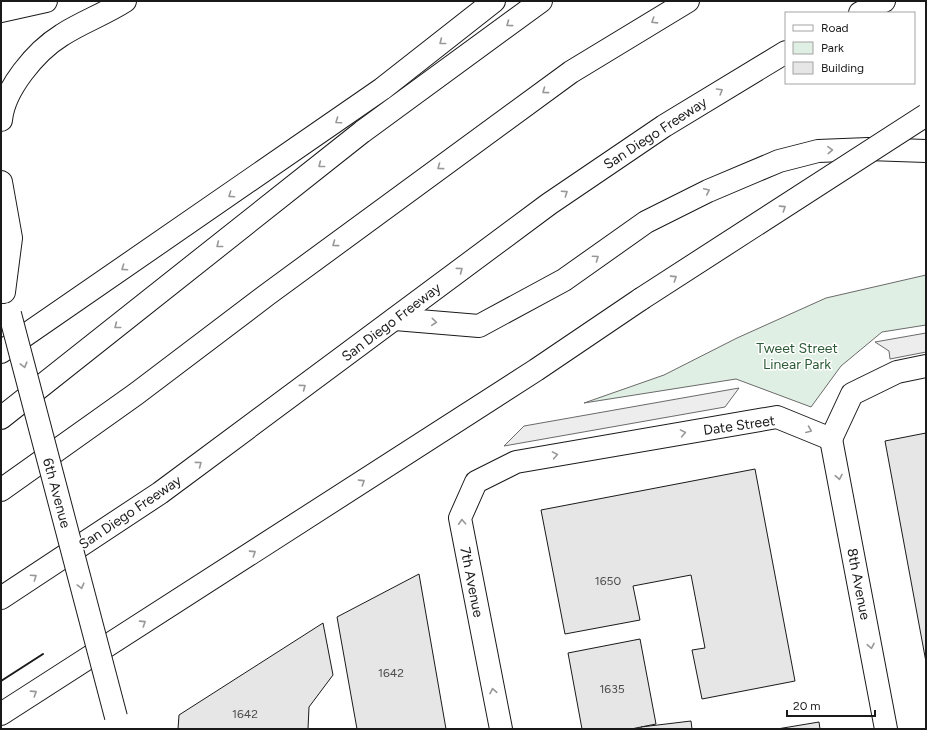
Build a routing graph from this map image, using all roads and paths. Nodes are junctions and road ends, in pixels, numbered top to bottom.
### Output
1 (46, 1) edge
2 (125, 1) edge
3 (494, 1) edge
4 (509, 1) edge
5 (541, 1) edge
6 (688, 1) edge
7 (884, 1) edge
8 (1, 10) edge
9 (862, 12) edge
10 (785, 53) edge
11 (926, 115) edge
12 (1, 120) edge
13 (362, 132) junction
14 (926, 138) edge
15 (868, 149) junction
16 (926, 151) edge
17 (1, 182) edge
18 (4, 292) dead end
19 (10, 314) dead end
20 (395, 319) junction
21 (1, 352) edge
22 (926, 366) edge
23 (1, 418) edge
24 (831, 439) junction
25 (516, 462) joint
26 (1, 490) edge
27 (1, 598) edge
28 (1, 714) edge
29 (116, 717) dead end
30 (501, 729) edge
31 (886, 729) edge

1 - 8 main road
2 - 12 main road
3 -> 21 main road
4 - 13 main road
5 -> 13 main road
6 -> 26 main road
7 - 9 main road
20 -> 10 main road, San Diego Freeway
28 -> 11 main road, bridge
13 -> 23 main road
14 - 15 main road
15 - 16 main road
20 -> 15 main road
17 - 18 main road
19 -> 29 main road, 6th Avenue, bridge
27 -> 20 main road, San Diego Freeway
22 - 24 main road
25 -> 24 main road, Date Street
24 -> 31 main road, 8th Avenue
30 -> 25 main road, 7th Avenue

